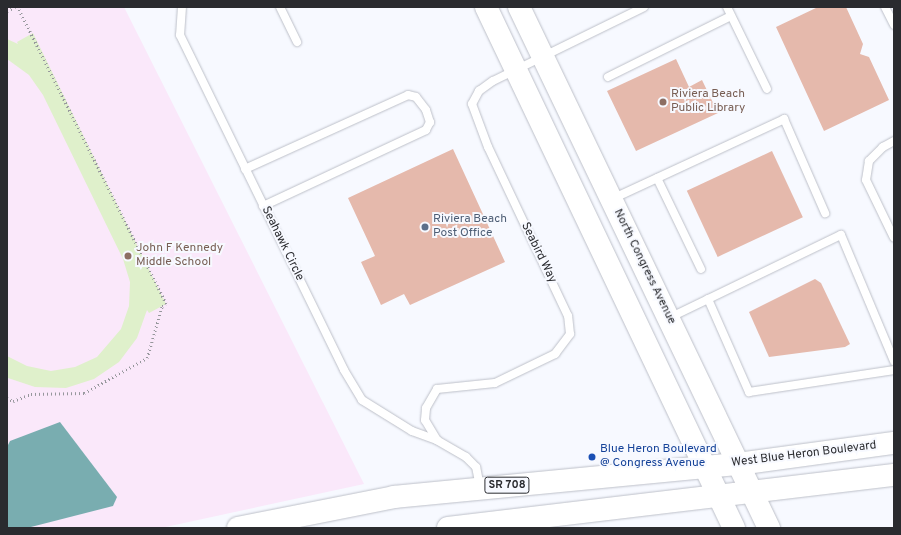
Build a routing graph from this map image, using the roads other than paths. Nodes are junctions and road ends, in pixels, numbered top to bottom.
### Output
1 (182, 7) edge
2 (280, 7) edge
3 (486, 7) edge
4 (519, 7) edge
5 (644, 7) edge
6 (727, 7) edge
7 (885, 7) edge
8 (731, 16) junction
9 (894, 25) edge
10 (297, 42) dead end
11 (542, 55) junction
12 (516, 69) junction
13 (608, 77) dead end
14 (767, 89) dead end
15 (894, 141) edge
16 (245, 169) junction
17 (657, 178) junction
18 (611, 200) junction
19 (263, 206) junction
20 (825, 213) dead end
21 (894, 238) edge
22 (701, 269) dead end
23 (708, 299) junction
24 (668, 318) junction
25 (894, 361) edge
26 (894, 370) edge
27 (437, 440) junction
28 (894, 443) edge
29 (738, 464) junction
30 (704, 466) junction
31 (894, 475) edge
32 (480, 488) junction
33 (752, 494) junction
34 (719, 497) junction
35 (238, 528) edge
36 (448, 528) edge
37 (734, 528) edge
38 (769, 528) edge

1 - 16 lane, Seahawk Circle
2 - 10 lane
3 - 12 street
4 - 11 street, North Congress Avenue
5 - 11 lane, Seabird Way
6 - 8 lane
7 - 9 lane
8 - 13 lane
8 - 14 lane
11 - 12 lane, Seabird Way
11 - 18 street, North Congress Avenue
12 - 27 lane, Seabird Way
12 - 30 street
15 - 21 lane
16 - 19 lane, Seahawk Circle
16 - 19 lane
17 - 18 lane
17 - 20 lane
17 - 22 lane
18 - 24 street, North Congress Avenue
19 - 27 lane, Seahawk Circle
23 - 24 lane
23 - 25 lane
23 - 26 lane
24 - 29 street, North Congress Avenue
27 - 32 lane, Seabird Way
28 - 29 street, West Blue Heron Boulevard / SR 708
29 - 30 street, West Blue Heron Boulevard / SR 708
29 - 33 street, North Congress Avenue
30 - 32 street, West Blue Heron Boulevard / SR 708
30 - 34 street
31 - 33 street
32 - 35 street, West Blue Heron Boulevard / SR 708
33 - 34 street
33 - 38 street, North Congress Avenue
34 - 36 street
34 - 37 street

